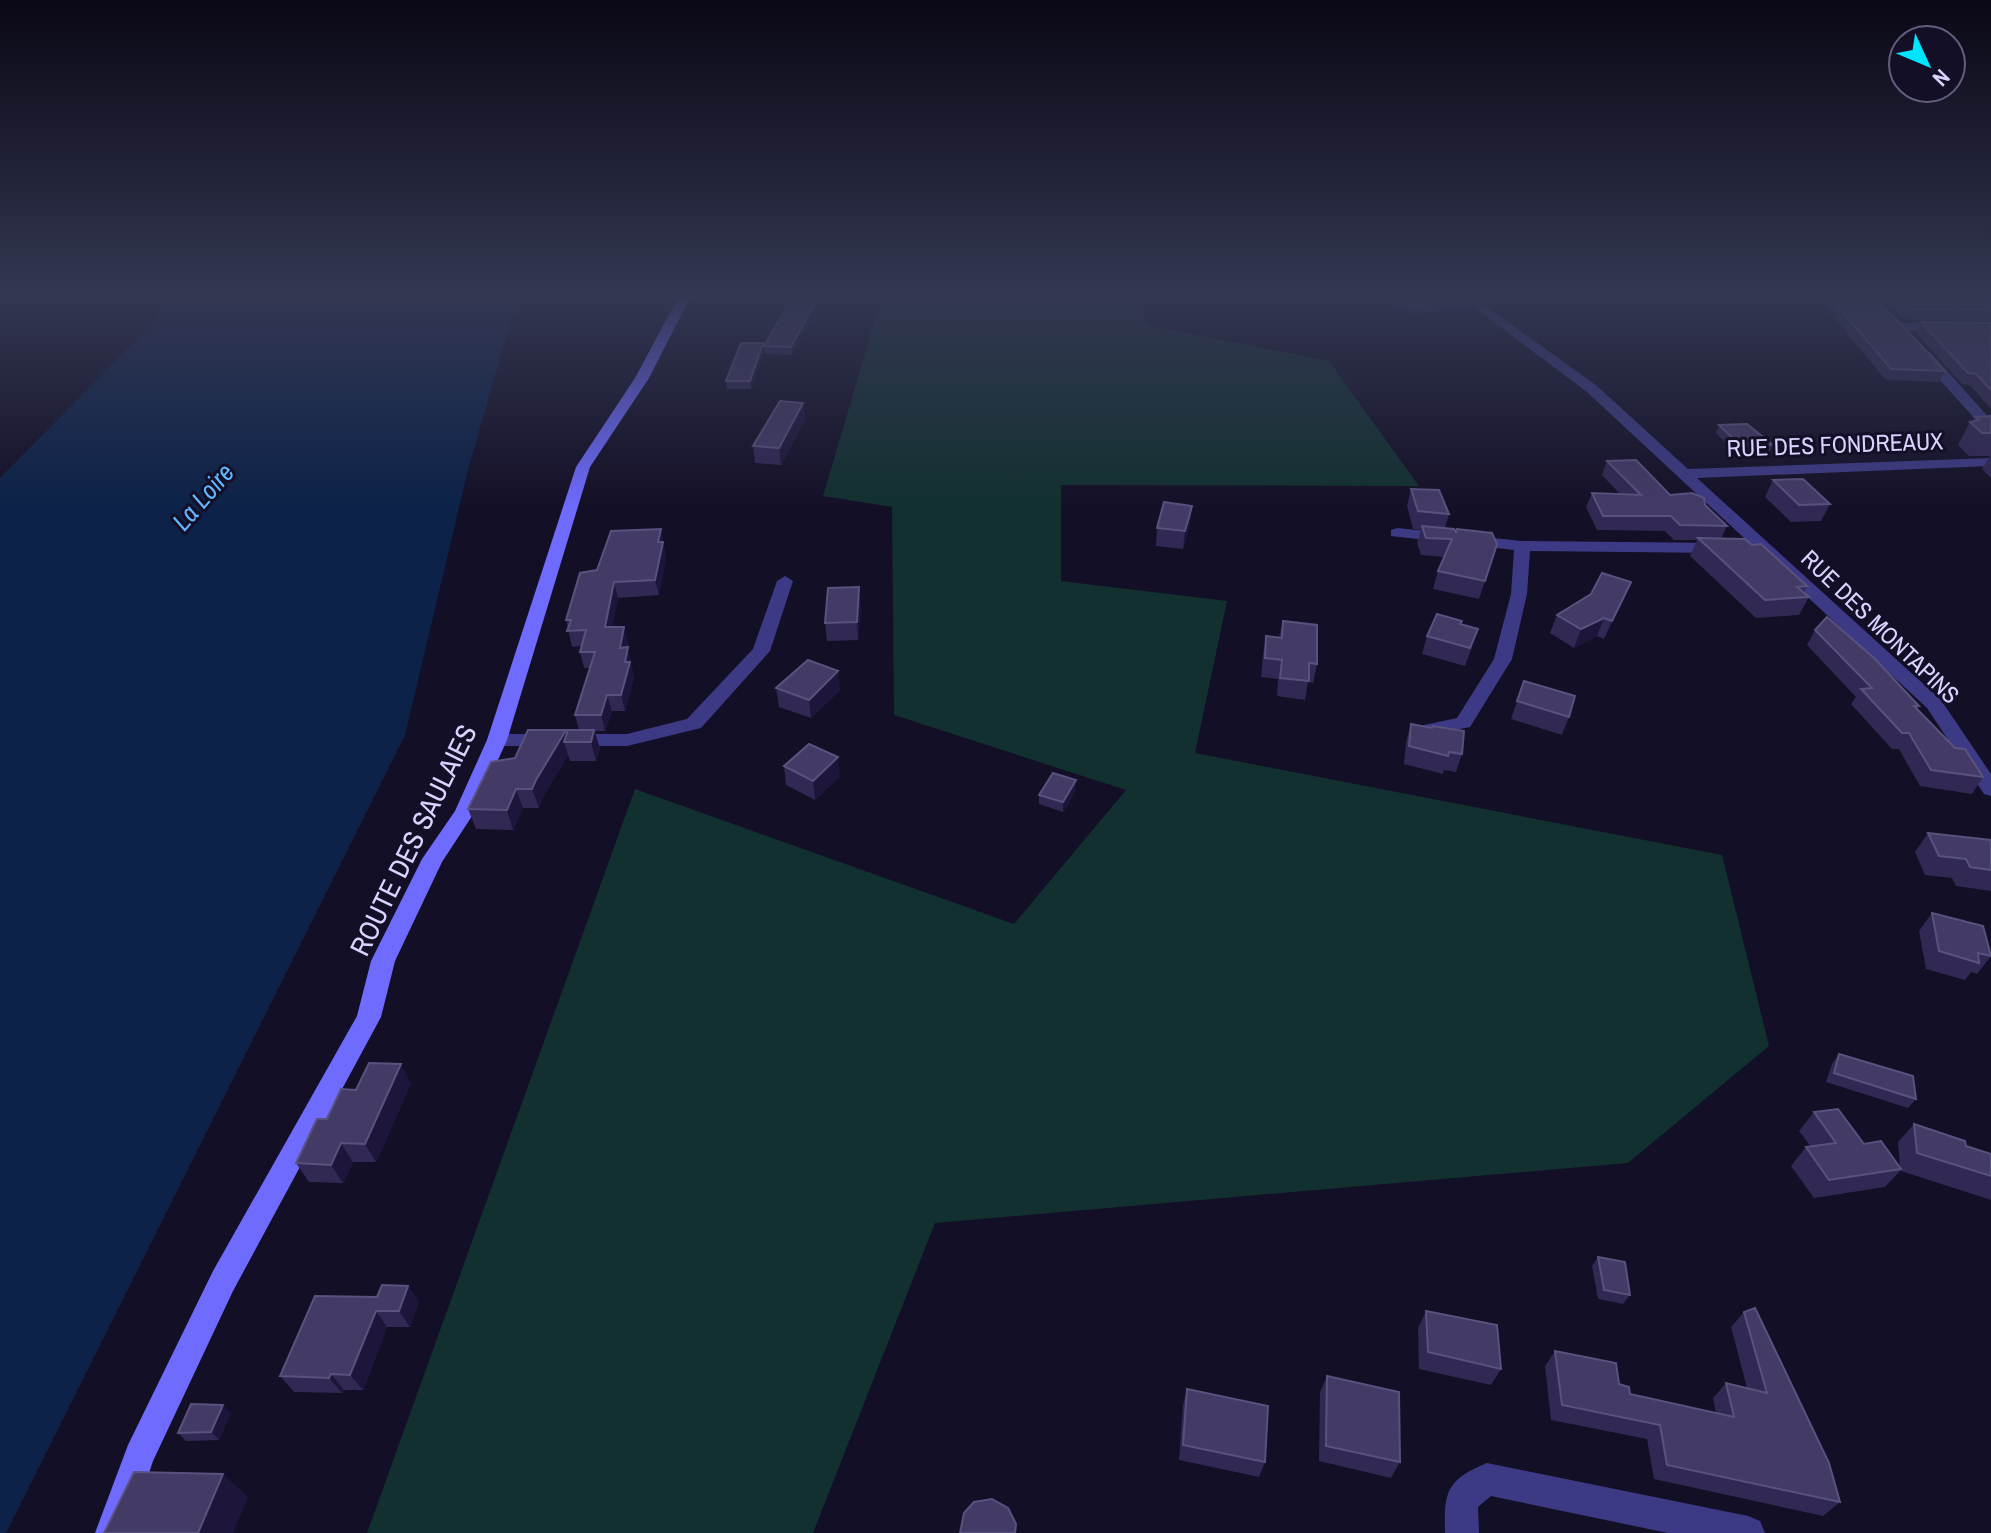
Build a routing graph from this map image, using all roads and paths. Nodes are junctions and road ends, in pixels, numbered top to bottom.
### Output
1 (648, 368) edge
2 (1563, 368) edge
3 (1936, 368) edge
4 (1991, 428) edge
5 (1991, 462) edge
6 (1681, 474) junction
7 (1397, 533) dead end
8 (1522, 546) junction
9 (1765, 549) junction
10 (785, 581) dead end
11 (1422, 731) edge
12 (497, 740) junction
13 (1991, 789) edge
14 (112, 1533) edge
15 (1462, 1533) edge
16 (1748, 1533) edge

1 - 12 street, ROUTE DES SAULAIES
2 - 6 street, RUE DES MONTAPINS
3 - 4 street, RUE DES FONDREAUX
5 - 6 street, RUE DES FONDREAUX
6 - 9 street, RUE DES MONTAPINS
7 - 8 street
8 - 9 street
8 - 11 street
9 - 13 street, RUE DES MONTAPINS
10 - 12 street
12 - 14 street, ROUTE DES SAULAIES
15 - 16 street

